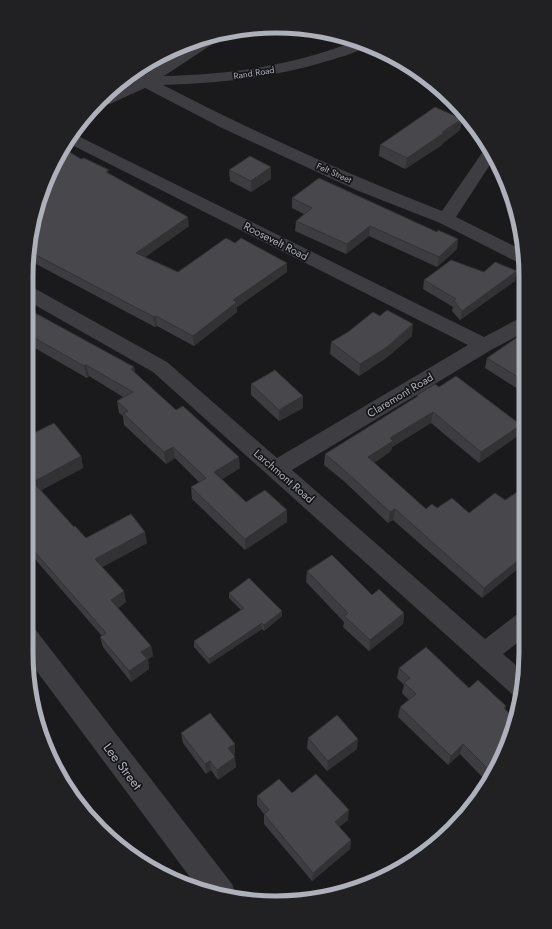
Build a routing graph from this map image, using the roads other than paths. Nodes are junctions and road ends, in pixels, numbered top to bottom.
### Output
1 (199, 46) edge
2 (356, 47) edge
3 (138, 78) edge
4 (114, 94) edge
5 (75, 140) edge
6 (487, 157) edge
7 (446, 219) junction
8 (518, 255) edge
9 (33, 296) edge
10 (519, 327) edge
11 (484, 345) junction
12 (276, 469) junction
13 (519, 628) edge
14 (33, 646) edge
15 (485, 653) junction
16 (517, 683) edge
17 (216, 889) edge

1 - 3 street
2 - 3 street, Rand Road
3 - 4 street
3 - 7 street, Felt Street
5 - 11 street, Roosevelt Road
6 - 7 street
7 - 8 street, Felt Street
9 - 12 street, Larchmont Road
10 - 11 street, Claremont Road
11 - 12 street, Claremont Road
12 - 15 street, Larchmont Road
13 - 15 street
14 - 17 street, Lee Street
15 - 16 street, Larchmont Road

